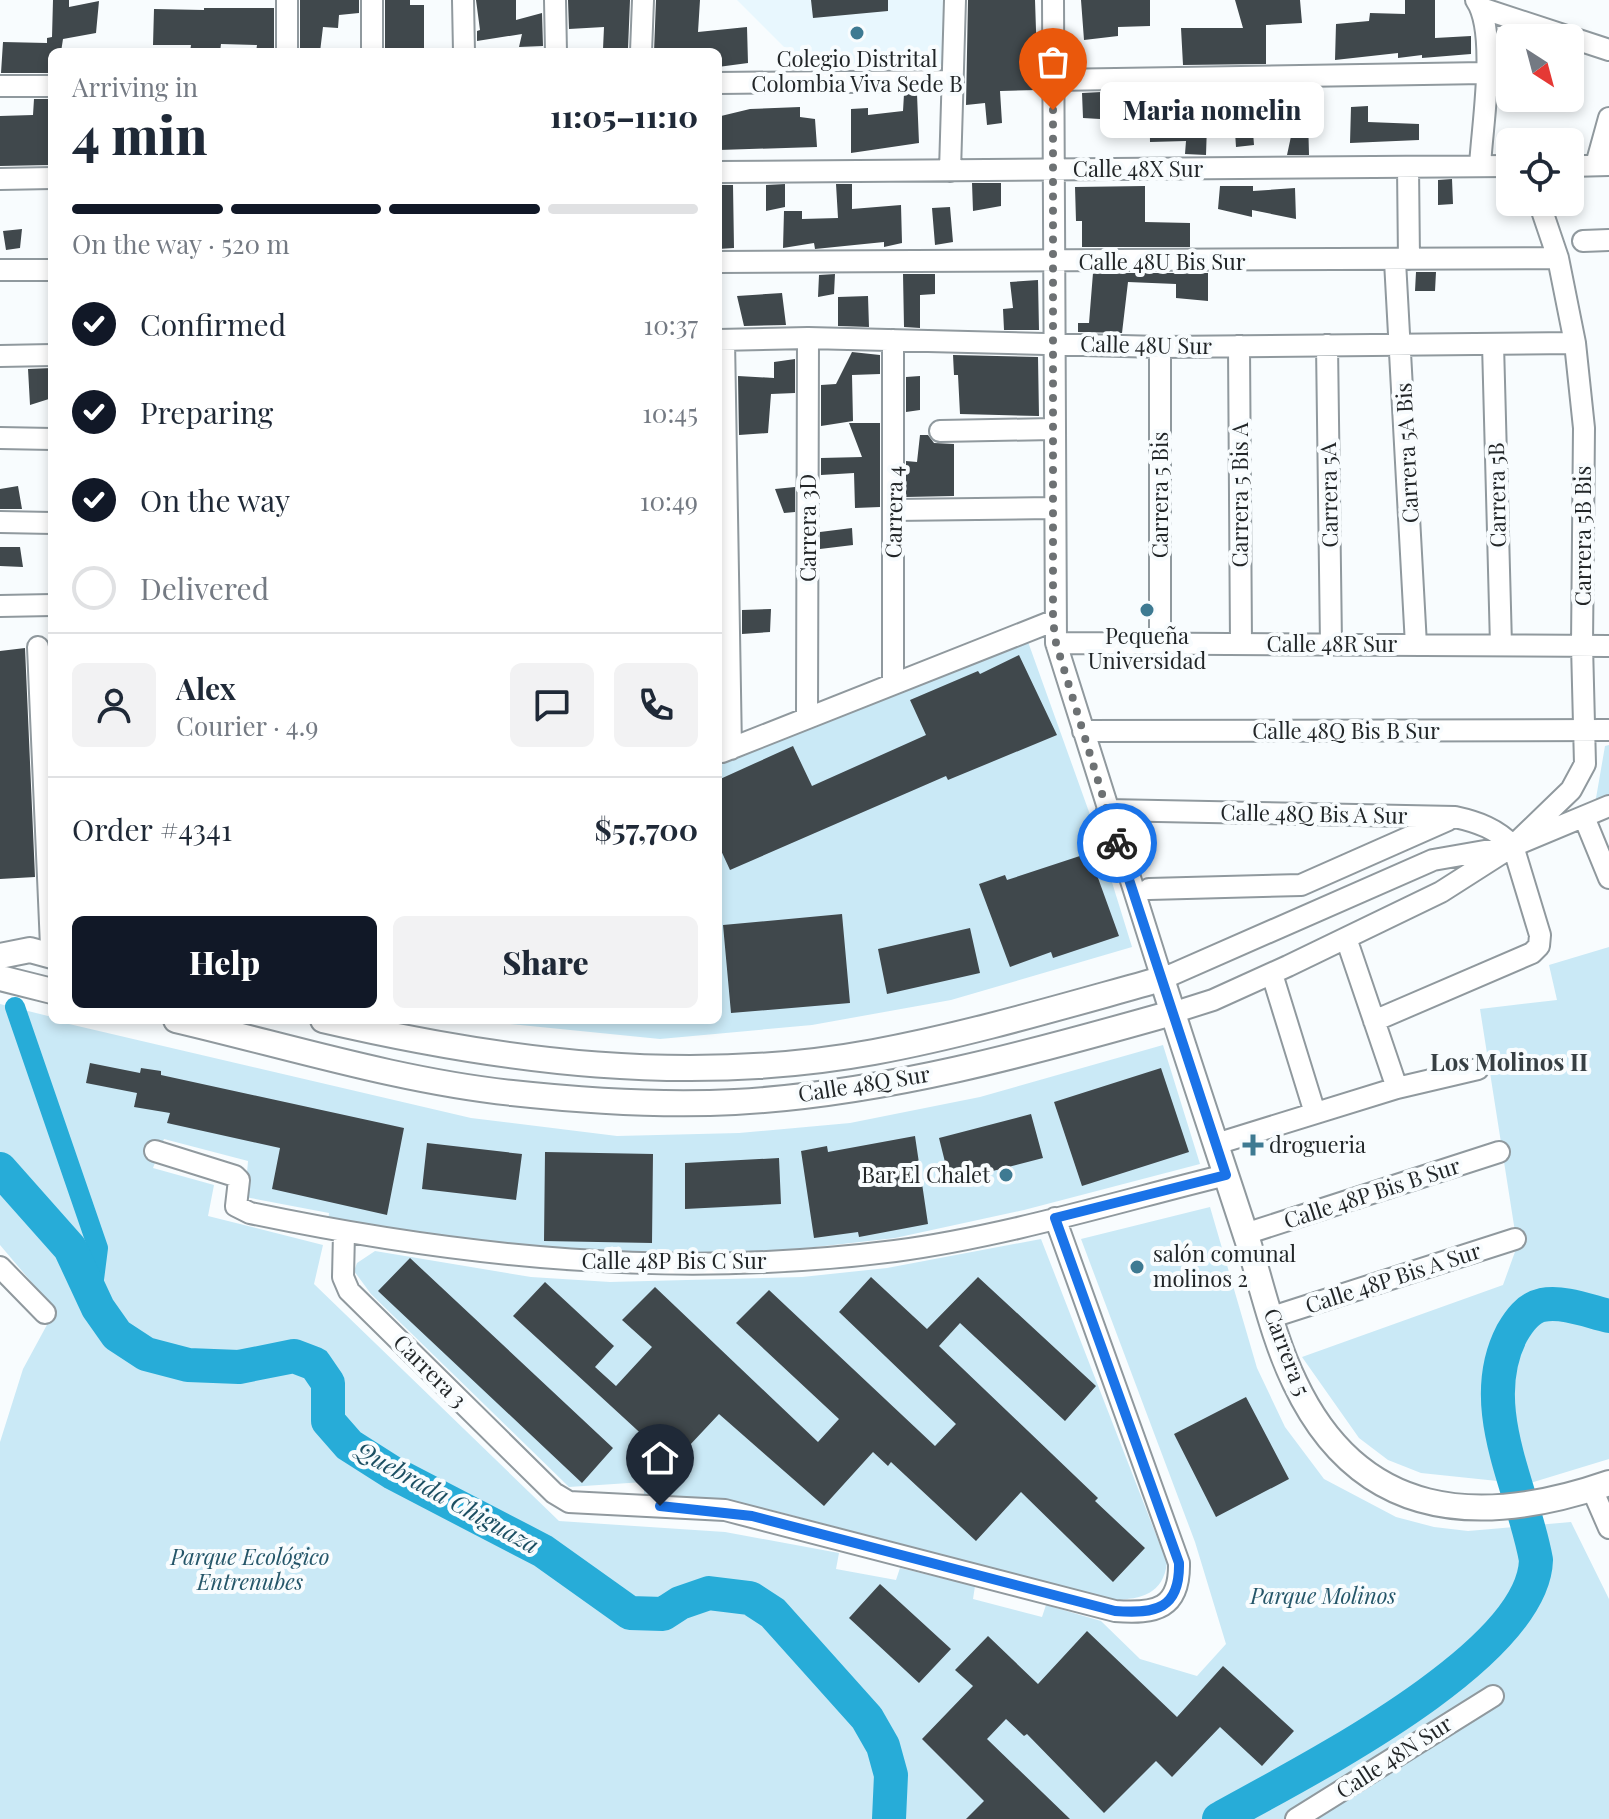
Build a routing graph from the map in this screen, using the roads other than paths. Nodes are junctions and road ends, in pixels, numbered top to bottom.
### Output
1 (287, 0) edge
2 (372, 0) edge
3 (463, 0) edge
4 (555, 0) edge
5 (643, 0) edge
6 (955, 0) edge
7 (1053, 0) edge
8 (1478, 4) edge
9 (287, 48) edge
10 (372, 48) edge
11 (464, 48) edge
12 (556, 48) edge
13 (641, 48) edge
14 (1609, 50) edge
15 (1484, 73) junction
16 (1053, 80) junction
17 (953, 81) junction
18 (722, 83) edge
19 (0, 86) edge
20 (48, 86) edge
21 (1609, 118) edge
22 (1602, 165) edge
23 (1480, 166) junction
24 (1496, 166) edge
25 (1408, 167) junction
26 (1053, 170) junction
27 (950, 171) junction
28 (722, 172) edge
29 (48, 178) edge
30 (0, 179) edge
31 (1544, 216) edge
32 (1609, 240) edge
33 (1583, 241) dead end
34 (1558, 258) junction
35 (1402, 260) junction
36 (722, 262) edge
37 (1053, 263) junction
38 (0, 270) edge
39 (48, 270) edge
40 (808, 338) junction
41 (722, 340) edge
42 (893, 340) junction
43 (1575, 343) junction
44 (1053, 344) junction
45 (1493, 344) junction
46 (1327, 345) junction
47 (1401, 345) junction
48 (1239, 346) junction
49 (1160, 347) junction
50 (48, 355) edge
51 (0, 356) edge
52 (1053, 429) junction
53 (940, 431) dead end
54 (0, 438) edge
55 (48, 439) edge
56 (722, 477) edge
57 (1053, 508) junction
58 (894, 510) junction
59 (0, 522) edge
60 (48, 523) edge
61 (48, 605) edge
62 (0, 606) edge
63 (1053, 621) junction
64 (1056, 643) junction
65 (1160, 643) junction
66 (1241, 644) junction
67 (1331, 644) junction
68 (1416, 645) junction
69 (1501, 645) junction
70 (1582, 645) junction
71 (1609, 646) edge
72 (38, 647) dead end
73 (893, 684) junction
74 (807, 718) junction
75 (1609, 730) edge
76 (1083, 731) junction
77 (1585, 731) junction
78 (724, 751) edge
79 (1609, 806) edge
80 (1107, 810) junction
81 (1455, 817) junction
82 (1584, 817) junction
83 (1513, 846) junction
84 (1609, 878) edge
85 (1149, 889) dead end
86 (1346, 938) junction
87 (46, 950) edge
88 (0, 956) edge
89 (1272, 974) junction
90 (0, 978) edge
91 (1162, 979) junction
92 (48, 990) edge
93 (1172, 1013) junction
94 (1374, 1021) junction
95 (193, 1024) edge
96 (343, 1024) edge
97 (1478, 1069) dead end
98 (1397, 1088) junction
99 (1315, 1113) junction
100 (1216, 1144) junction
101 (155, 1151) dead end
102 (1499, 1152) dead end
103 (1226, 1175) junction
104 (1055, 1218) junction
105 (344, 1233) junction
106 (1245, 1234) junction
107 (1515, 1239) dead end
108 (0, 1267) edge
109 (45, 1313) dead end
110 (1272, 1317) junction
111 (1600, 1486) edge
112 (1609, 1528) edge
113 (1493, 1696) dead end
114 (1330, 1799) junction
115 (1296, 1819) edge
116 (1320, 1819) edge

1 - 9 street
2 - 10 street
3 - 11 street
4 - 12 street
5 - 13 street
6 - 17 street
7 - 16 street, Carrera 5
8 - 14 street
8 - 15 street
15 - 16 street
15 - 23 street
16 - 26 street, Carrera 5
17 - 18 street
17 - 27 street
19 - 20 street
21 - 22 street
23 - 24 street, Calle 48X Sur
23 - 25 street, Calle 48X Sur
25 - 26 street, Calle 48X Sur
25 - 35 street, Carrera 5A Bis
26 - 27 street, Calle 48X Sur
26 - 37 street, Carrera 5
27 - 28 street, Calle 48X Sur
29 - 30 street
31 - 34 street, Carrera 5B Bis
32 - 33 street
34 - 35 street, Calle 48U Bis Sur
34 - 43 street, Carrera 5B Bis
35 - 37 street, Calle 48U Bis Sur
35 - 47 street, Carrera 5A Bis
36 - 37 street, Calle 48U Bis Sur
37 - 44 street, Carrera 5
38 - 39 street
40 - 41 street, Calle 48U Sur
40 - 42 street, Calle 48U Sur
40 - 74 street, Carrera 3D
42 - 44 street, Calle 48U Sur
42 - 58 street, Carrera 4
43 - 45 street, Calle 48U Sur
43 - 70 street, Carrera 5B Bis
44 - 49 street, Calle 48U Sur
44 - 52 street, Carrera 5
45 - 47 street, Calle 48U Sur
45 - 69 street, Carrera 5B
46 - 47 street, Calle 48U Sur
46 - 48 street, Calle 48U Sur
46 - 67 street, Carrera 5A
47 - 68 street, Carrera 5A Bis
48 - 49 street, Calle 48U Sur
48 - 66 street, Carrera 5 Bis A
49 - 65 street, Carrera 5 Bis
50 - 51 street
52 - 53 street
52 - 57 street, Carrera 5
54 - 55 street
56 - 78 street
57 - 58 street
57 - 63 street, Carrera 5
58 - 73 street, Carrera 4
59 - 60 street
61 - 62 street
63 - 64 street, Carrera 5
63 - 73 street
64 - 65 street, Calle 48R Sur
64 - 76 street, Carrera 5
65 - 66 street, Calle 48R Sur
66 - 67 street, Calle 48R Sur
67 - 68 street, Calle 48R Sur
68 - 69 street, Calle 48R Sur
69 - 70 street, Calle 48R Sur
70 - 71 street, Calle 48R Sur
70 - 77 street, Carrera 5B Bis
72 - 87 street
73 - 74 street
74 - 78 street
75 - 77 street, Calle 48Q Bis B Sur
76 - 77 street, Calle 48Q Bis B Sur
76 - 80 street, Carrera 5
77 - 83 street, Carrera 5B Bis
79 - 82 street, Calle 48Q Sur
80 - 81 street, Calle 48Q Bis A Sur
80 - 91 street, Carrera 5
81 - 83 street, Calle 48Q Bis A Sur
81 - 85 street
82 - 83 street, Calle 48Q Sur
82 - 84 street
83 - 86 street, Calle 48Q Sur
83 - 91 street, Calle 48Q Sur
83 - 94 street
86 - 89 street, Calle 48Q Sur
86 - 94 street
87 - 88 main road
89 - 93 street, Calle 48Q Sur
89 - 99 street
90 - 92 main road
91 - 93 main road, Carrera 5
91 - 96 main road, Calle 48Q Sur
93 - 95 main road, Calle 48Q Sur
93 - 100 main road, Carrera 5
94 - 98 street
97 - 98 street
98 - 99 street
99 - 100 street
100 - 103 main road, Carrera 5
101 - 105 street, Calle 48P Bis C Sur
102 - 106 street, Calle 48P Bis B Sur
103 - 104 street, Calle 48P Bis C Sur
103 - 106 main road, Carrera 5
104 - 105 street, Calle 48P Bis C Sur
104 - 105 street, Carrera 3
106 - 110 main road, Carrera 5
107 - 110 street, Calle 48P Bis A Sur
108 - 109 street
110 - 111 main road, Carrera 5
111 - 112 street
113 - 114 street, Calle 48N Sur
114 - 115 street, Calle 48N Sur
114 - 116 street

